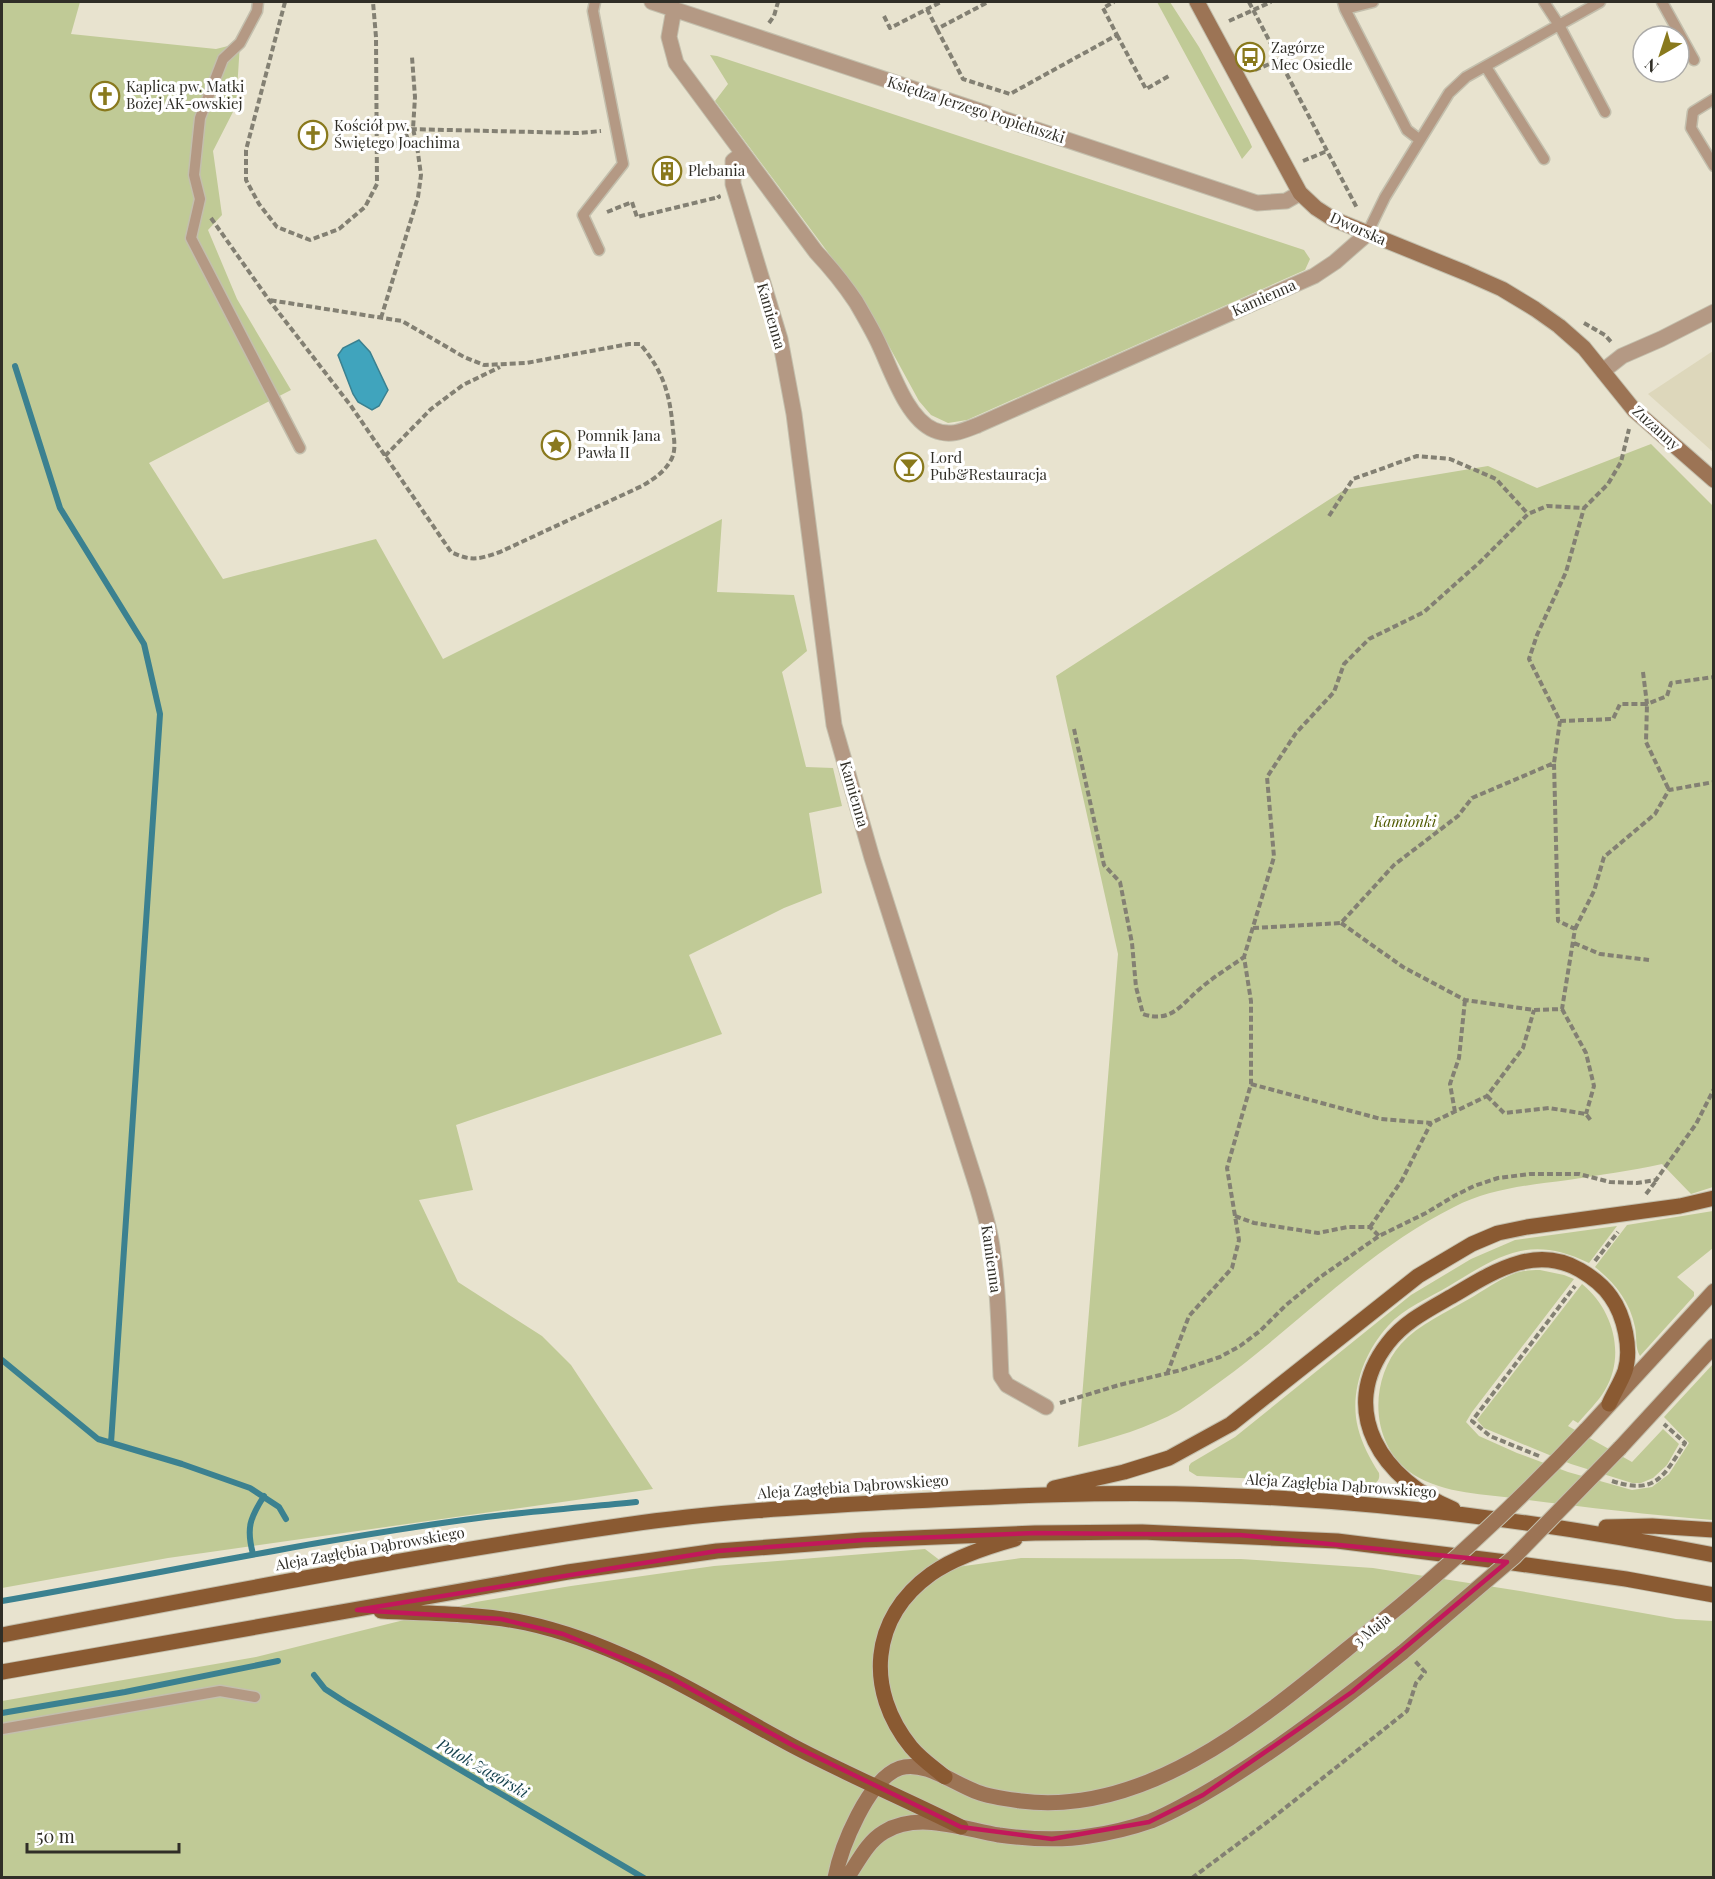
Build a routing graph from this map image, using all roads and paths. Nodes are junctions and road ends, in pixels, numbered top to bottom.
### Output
1 (258, 2) edge
2 (285, 2) edge
3 (373, 2) edge
4 (595, 2) edge
5 (652, 2) edge
6 (778, 2) edge
7 (941, 2) edge
8 (988, 2) edge
9 (1114, 2) edge
10 (1197, 2) edge
11 (1249, 2) edge
12 (1271, 2) edge
13 (1373, 2) edge
14 (1544, 2) edge
15 (1600, 2) edge
16 (1662, 2) edge
17 (1344, 5) edge
18 (674, 9) junction
19 (927, 9) junction
20 (1253, 10) junction
21 (884, 16) dead end
22 (1229, 21) dead end
23 (1559, 25) junction
24 (767, 26) dead end
25 (937, 29) junction
26 (1117, 35) junction
27 (412, 57) dead end
28 (1279, 60) junction
29 (1694, 60) dead end
30 (1486, 67) junction
31 (1255, 70) dead end
32 (1169, 76) dead end
33 (1713, 99) edge
34 (1605, 112) dead end
35 (413, 129) junction
36 (616, 130) junction
37 (1420, 140) junction
38 (376, 146) junction
39 (1327, 150) junction
40 (742, 154) junction
41 (1544, 159) dead end
42 (1303, 161) dead end
43 (1713, 166) edge
44 (720, 190) dead end
45 (1300, 193) junction
46 (200, 199) junction
47 (1357, 208) dead end
48 (588, 225) junction
49 (1367, 234) junction
50 (599, 250) dead end
51 (269, 300) junction
52 (1713, 312) edge
53 (381, 318) junction
54 (504, 365) junction
55 (1603, 371) junction
56 (1634, 410) junction
57 (300, 448) dead end
58 (385, 456) junction
59 (1713, 480) edge
60 (1584, 508) junction
61 (1528, 514) junction
62 (1329, 516) dead end
63 (1643, 672) dead end
64 (1713, 676) edge
65 (1647, 704) junction
66 (1560, 721) junction
67 (1074, 729) dead end
68 (1554, 763) junction
69 (1713, 782) edge
70 (1669, 790) junction
71 (1341, 923) junction
72 (1253, 928) junction
73 (1575, 929) junction
74 (1574, 943) junction
75 (1244, 957) junction
76 (1649, 960) dead end
77 (1465, 1000) junction
78 (1562, 1009) junction
79 (1534, 1010) junction
80 (1251, 1084) junction
81 (1713, 1089) edge
82 (1487, 1096) junction
83 (1455, 1112) junction
84 (1586, 1113) junction
85 (1592, 1122) dead end
86 (1431, 1123) junction
87 (1656, 1180) junction
88 (1713, 1198) edge
89 (1633, 1212) junction
90 (1234, 1216) junction
91 (1371, 1227) junction
92 (1379, 1236) junction
93 (1585, 1273) junction
94 (1713, 1291) edge
95 (1713, 1346) edge
96 (1167, 1374) junction
97 (1609, 1404) junction
98 (1046, 1407) joint
99 (1663, 1423) dead end
100 (1541, 1457) dead end
101 (1602, 1478) dead end
102 (1028, 1494) junction
103 (1464, 1514) junction
104 (1561, 1527) junction
105 (1713, 1530) edge
106 (1035, 1533) junction
107 (1713, 1555) edge
108 (1713, 1595) edge
109 (357, 1610) junction
110 (2, 1635) edge
111 (1409, 1657) junction
112 (2, 1672) edge
113 (255, 1697) dead end
114 (2, 1729) edge
115 (945, 1777) junction
116 (877, 1786) junction
117 (961, 1827) junction
118 (835, 1878) edge
119 (847, 1878) edge
120 (1192, 1878) edge

1 - 46 lane
2 - 38 path
3 - 38 path
4 - 36 lane
5 - 18 street, Księdza Jerzego Popiełuszki
6 - 24 path
7 - 19 path
8 - 25 path
9 - 26 path
10 - 45 main road, Dworska
11 - 20 path
12 - 20 path
13 - 17 lane
14 - 23 lane
15 - 23 lane
16 - 29 lane
17 - 37 lane
18 - 40 street, Kamienna
18 - 45 street, Księdza Jerzego Popiełuszki
19 - 21 path
19 - 25 path
20 - 22 path
20 - 28 path
23 - 30 lane
23 - 34 lane
25 - 26 path
26 - 32 path
27 - 35 path
28 - 31 path
28 - 39 path
30 - 37 lane
30 - 41 lane
33 - 43 lane
35 - 36 path
35 - 38 path
35 - 53 path
36 - 48 lane
37 - 49 lane
39 - 42 path
39 - 47 path
40 - 49 street, Kamienna
40 - 98 street, Kamienna
44 - 48 path
45 - 49 main road, Dworska
46 - 51 path
46 - 57 lane
48 - 50 lane
49 - 55 main road, Dworska
51 - 53 path
51 - 58 path
52 - 55 street
53 - 54 path
54 - 58 path
54 - 58 path
55 - 56 main road, Zuzanny
56 - 59 main road, Zuzanny
56 - 60 path
60 - 61 path
60 - 66 path
61 - 62 path
61 - 72 path
63 - 65 path
64 - 65 path
65 - 66 path
65 - 70 path
66 - 68 path
67 - 75 path
68 - 71 path
68 - 73 path
69 - 70 path
70 - 73 path
71 - 72 path
71 - 77 path
72 - 75 path
73 - 74 path
74 - 76 path
74 - 78 path
75 - 80 path
77 - 79 path
77 - 83 path
78 - 79 path
78 - 84 path
79 - 82 path
80 - 86 path
80 - 90 path
81 - 87 path
82 - 83 path
82 - 84 path
83 - 86 path
84 - 85 path
86 - 91 path
87 - 89 path
87 - 92 path
88 - 89 main road
89 - 93 path
89 - 102 main road
90 - 91 path
90 - 96 path
91 - 92 path
92 - 96 path
93 - 97 main road
93 - 100 path
93 - 103 main road
94 - 97 main road, 3 Maja
95 - 111 main road, bridge
96 - 98 path
97 - 115 main road, 3 Maja, bridge
99 - 101 path
102 - 103 main road, Aleja Zagłębia Dąbrowskiego
102 - 110 main road, Aleja Zagłębia Dąbrowskiego
103 - 104 main road, Aleja Zagłębia Dąbrowskiego
104 - 105 main road
104 - 107 main road, Aleja Zagłębia Dąbrowskiego
106 - 108 main road
106 - 109 main road
106 - 115 main road
109 - 112 main road
109 - 116 main road
111 - 117 main road
111 - 120 path
113 - 114 lane
115 - 116 main road, 3 Maja
116 - 117 main road
116 - 118 main road
117 - 119 main road

